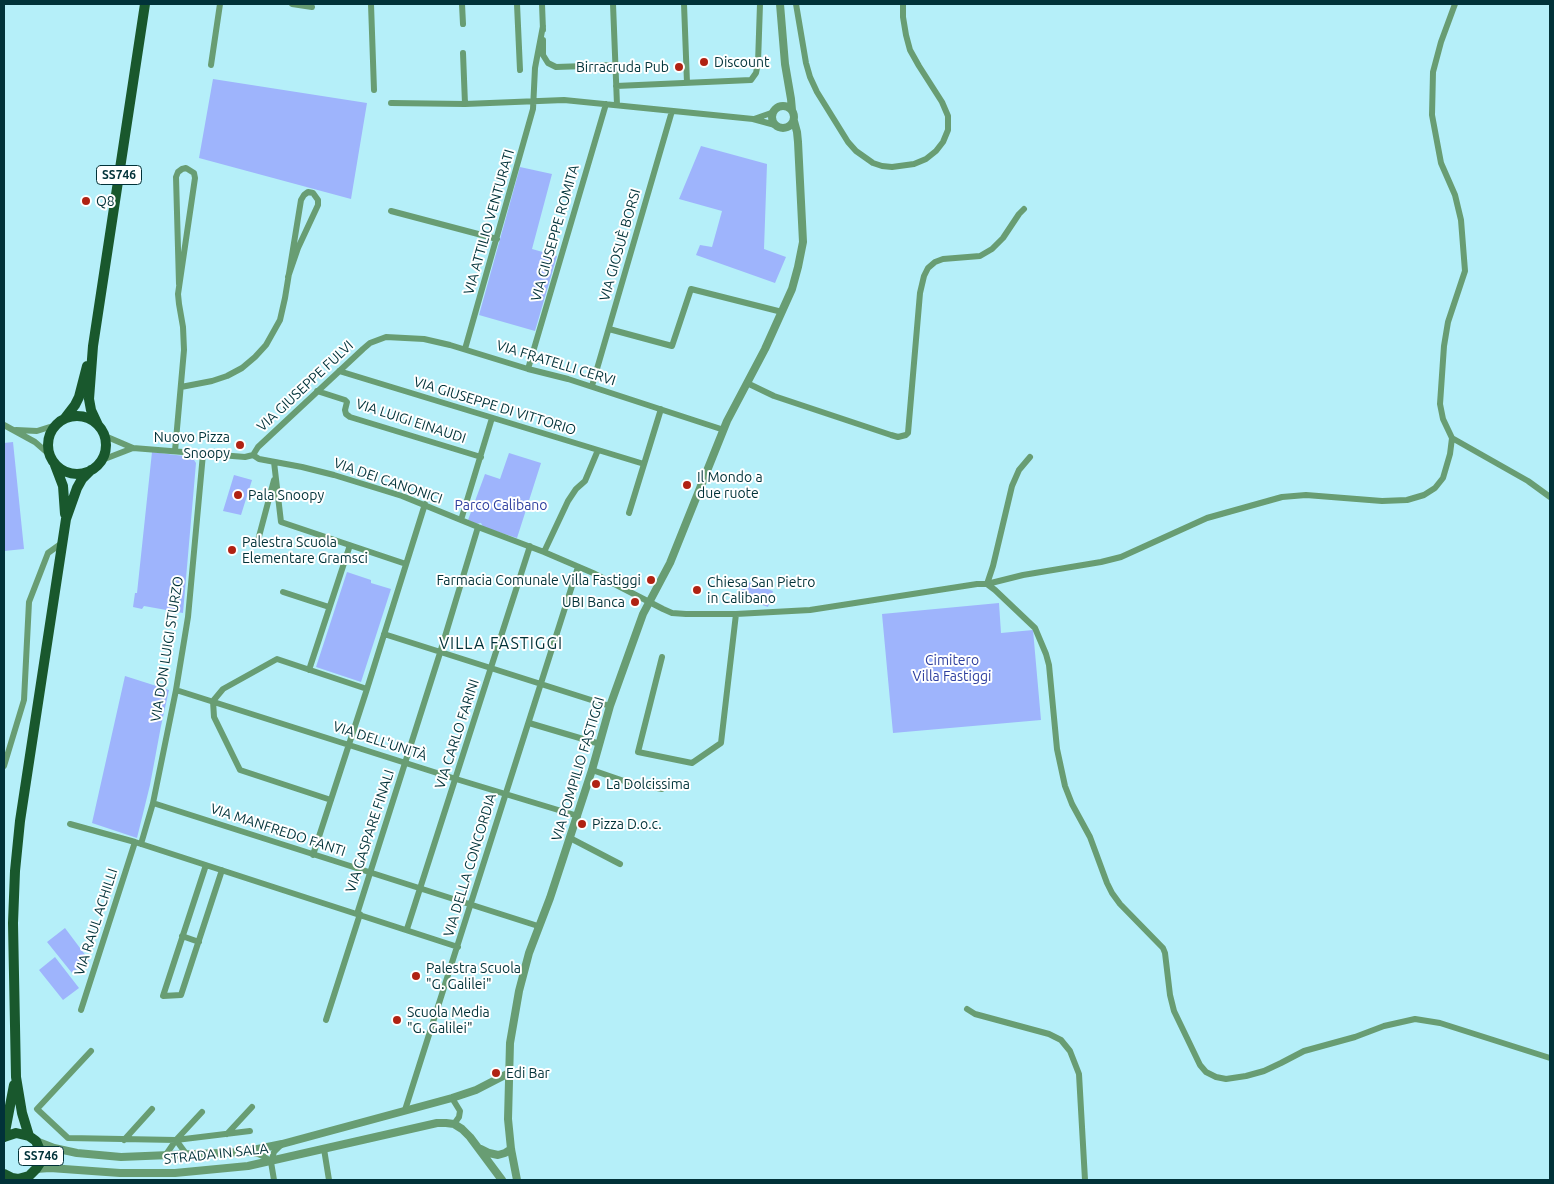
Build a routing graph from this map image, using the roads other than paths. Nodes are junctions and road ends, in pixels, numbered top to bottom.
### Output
1 (145, 4) edge
2 (220, 4) edge
3 (292, 4) edge
4 (371, 4) edge
5 (462, 4) edge
6 (517, 4) edge
7 (542, 4) edge
8 (613, 4) edge
9 (684, 4) edge
10 (760, 4) edge
11 (780, 4) edge
12 (796, 4) edge
13 (903, 4) edge
14 (1455, 4) edge
15 (312, 7) dead end
16 (463, 24) dead end
17 (543, 26) junction
18 (463, 53) dead end
19 (211, 65) dead end
20 (615, 65) junction
21 (520, 70) dead end
22 (687, 83) junction
23 (616, 86) junction
24 (374, 90) dead end
25 (789, 92) junction
26 (534, 101) junction
27 (391, 103) dead end
28 (464, 104) junction
29 (606, 104) junction
30 (617, 105) junction
31 (783, 107) junction
32 (792, 110) junction
33 (672, 111) junction
34 (774, 112) junction
35 (753, 119) junction
36 (794, 121) junction
37 (775, 124) junction
38 (783, 128) junction
39 (798, 142) junction
40 (1024, 209) dead end
41 (391, 211) dead end
42 (497, 239) junction
43 (288, 277) junction
44 (179, 284) junction
45 (782, 312) junction
46 (609, 330) junction
47 (378, 339) joint
48 (93, 346) junction
49 (465, 349) junction
50 (528, 368) junction
51 (338, 371) junction
52 (747, 383) junction
53 (592, 386) junction
54 (180, 387) junction
55 (317, 391) junction
56 (661, 409) junction
57 (65, 418) junction
58 (492, 418) junction
59 (98, 424) junction
60 (4, 425) edge
61 (56, 425) junction
62 (13, 430) junction
63 (724, 430) junction
64 (105, 436) junction
65 (1452, 438) junction
66 (133, 448) junction
67 (598, 450) junction
68 (175, 451) junction
69 (50, 454) junction
70 (203, 454) junction
71 (253, 455) junction
72 (481, 457) junction
73 (1030, 457) dead end
74 (102, 460) junction
75 (274, 462) junction
76 (55, 464) junction
77 (644, 464) junction
78 (91, 470) junction
79 (275, 477) junction
80 (1550, 497) edge
81 (424, 504) junction
82 (629, 513) dead end
83 (66, 519) junction
84 (462, 520) junction
85 (478, 527) junction
86 (62, 542) junction
87 (257, 544) dead end
88 (350, 545) junction
89 (530, 546) junction
90 (544, 552) junction
91 (406, 564) junction
92 (578, 567) junction
93 (987, 584) junction
94 (283, 592) dead end
95 (650, 601) junction
96 (330, 607) junction
97 (736, 614) junction
98 (384, 634) junction
99 (440, 653) junction
100 (662, 657) dead end
101 (492, 668) junction
102 (309, 670) junction
103 (541, 685) junction
104 (367, 689) junction
105 (176, 690) junction
106 (213, 701) junction
107 (610, 706) junction
108 (529, 723) junction
109 (349, 744) junction
110 (600, 744) junction
111 (405, 763) junction
112 (4, 766) edge
113 (592, 770) junction
114 (456, 779) junction
115 (662, 789) dead end
116 (506, 794) junction
117 (331, 800) junction
118 (153, 803) junction
119 (578, 816) junction
120 (70, 824) dead end
121 (570, 838) junction
122 (138, 843) junction
123 (313, 855) junction
124 (620, 864) dead end
125 (206, 865) junction
126 (222, 870) junction
127 (370, 873) junction
128 (420, 889) junction
129 (471, 905) junction
130 (358, 914) junction
131 (538, 926) junction
132 (407, 930) junction
133 (182, 936) junction
134 (199, 942) junction
135 (458, 947) junction
136 (967, 1009) dead end
137 (81, 1010) dead end
138 (326, 1020) dead end
139 (91, 1051) dead end
140 (1550, 1058) edge
141 (509, 1073) junction
142 (16, 1077) junction
143 (452, 1098) junction
144 (252, 1107) dead end
145 (152, 1109) dead end
146 (406, 1110) junction
147 (202, 1112) dead end
148 (454, 1124) junction
149 (250, 1131) dead end
150 (227, 1134) junction
151 (4, 1137) edge
152 (33, 1139) junction
153 (124, 1140) junction
154 (176, 1140) junction
155 (282, 1144) junction
156 (479, 1148) junction
157 (324, 1149) junction
158 (511, 1149) junction
159 (244, 1152) junction
160 (187, 1155) junction
161 (165, 1156) junction
162 (271, 1162) junction
163 (31, 1175) edge
164 (6, 1177) edge
165 (274, 1180) edge
166 (329, 1180) edge
167 (502, 1180) edge
168 (517, 1180) edge
169 (1085, 1180) edge

1 - 48 main road, SS746
2 - 19 street
3 - 15 street
4 - 24 street
5 - 16 street
6 - 21 street
7 - 17 street
8 - 20 street
9 - 22 street
10 - 22 street
11 - 25 street
12 - 13 street
14 - 65 street
17 - 20 street
17 - 26 street, VIA ATTILIO VENTURATI
18 - 28 street
20 - 23 street
22 - 23 street
23 - 30 street
25 - 31 street
25 - 32 street
26 - 28 street
26 - 29 street
26 - 42 street, VIA ATTILIO VENTURATI
27 - 28 street
29 - 30 street
29 - 50 street, VIA GIUSEPPE ROMITA
30 - 33 street
31 - 32 street
31 - 34 street
32 - 36 street
33 - 35 street
33 - 46 street, VIA GIOSUÈ BORSI
34 - 35 street
34 - 37 street
35 - 37 street
36 - 38 street
36 - 39 street, VIA POMPILIO FASTIGGI
37 - 38 street
38 - 39 street
39 - 45 street, VIA POMPILIO FASTIGGI
40 - 52 street
41 - 42 street
42 - 49 street, VIA ATTILIO VENTURATI
43 - 43 street
43 - 54 street
44 - 44 street
44 - 54 street
45 - 46 street
45 - 52 street, VIA POMPILIO FASTIGGI
46 - 53 street, VIA GIOSUÈ BORSI
47 - 49 street, VIA FRATELLI CERVI
47 - 51 street, VIA GIUSEPPE FULVI
48 - 57 main road, SS746
48 - 59 main road, SS746
49 - 50 street, VIA FRATELLI CERVI
50 - 53 street, VIA FRATELLI CERVI
51 - 55 street, VIA GIUSEPPE FULVI
51 - 58 street, VIA GIUSEPPE DI VITTORIO
52 - 63 street, VIA POMPILIO FASTIGGI
53 - 56 street, VIA FRATELLI CERVI
54 - 68 street
55 - 71 street, VIA GIUSEPPE FULVI
55 - 72 street, VIA LUIGI EINAUDI
56 - 63 street, VIA FRATELLI CERVI
56 - 77 street
57 - 59 main road
57 - 61 main road, SS746
58 - 67 street, VIA GIUSEPPE DI VITTORIO
58 - 72 street
59 - 64 main road, SS746
60 - 62 street
61 - 62 street
61 - 69 main road
62 - 69 street
63 - 95 street, VIA POMPILIO FASTIGGI
64 - 66 street, VIA DEI CANONICI
64 - 74 main road
65 - 80 street
65 - 93 street, VIA DEI CANONICI
66 - 68 street, VIA DEI CANONICI
66 - 74 street, VIA DEI CANONICI
67 - 77 street, VIA GIUSEPPE DI VITTORIO
67 - 90 street
68 - 70 street, VIA DEI CANONICI
69 - 76 main road, SS746
70 - 71 street, VIA DEI CANONICI
70 - 105 street, VIA DON LUIGI STURZO
71 - 75 street, VIA DEI CANONICI
72 - 84 street
73 - 93 street
74 - 78 main road, SS746
75 - 79 street
75 - 81 street, VIA DEI CANONICI
76 - 78 main road
76 - 83 main road, SS746
77 - 82 street
78 - 83 main road, SS746
79 - 87 street
79 - 88 street
81 - 84 street, VIA DEI CANONICI
81 - 91 street
83 - 86 main road, SS746
84 - 85 street, VIA DEI CANONICI
85 - 89 street, VIA DEI CANONICI
85 - 99 street, VIA GASPARE FINALI
86 - 112 street
86 - 142 main road, SS746
88 - 91 street
88 - 96 street
89 - 90 street, VIA DEI CANONICI
89 - 101 street, VIA CARLO FARINI
90 - 92 street, VIA DEI CANONICI
91 - 98 street
92 - 95 street, VIA DEI CANONICI
92 - 103 street, VIA DELLA CONCORDIA
93 - 97 street, VIA DEI CANONICI
93 - 140 street
94 - 96 street
95 - 97 street, VIA DEI CANONICI
95 - 107 street, VIA POMPILIO FASTIGGI
96 - 102 street
97 - 100 street
98 - 99 street
98 - 104 street
99 - 101 street
99 - 111 street, VIA GASPARE FINALI
101 - 103 street
101 - 114 street, VIA CARLO FARINI
102 - 104 street
102 - 106 street
103 - 107 street
103 - 108 street, VIA DELLA CONCORDIA
104 - 109 street
105 - 106 street, VIA DELL'UNITÀ
105 - 118 street, VIA DON LUIGI STURZO
106 - 109 street, VIA DELL'UNITÀ
106 - 117 street
107 - 110 street, VIA POMPILIO FASTIGGI
108 - 110 street
108 - 116 street, VIA DELLA CONCORDIA
109 - 111 street, VIA DELL'UNITÀ
109 - 117 street
110 - 113 street, VIA POMPILIO FASTIGGI
111 - 114 street, VIA DELL'UNITÀ
111 - 127 street, VIA GASPARE FINALI
113 - 115 street
113 - 119 street, VIA POMPILIO FASTIGGI
114 - 116 street, VIA DELL'UNITÀ
114 - 128 street, VIA CARLO FARINI
116 - 119 street, VIA DELL'UNITÀ
116 - 129 street, VIA DELLA CONCORDIA
117 - 123 street
118 - 122 street, VIA DON LUIGI STURZO
118 - 123 street, VIA MANFREDO FANTI
119 - 121 street, VIA POMPILIO FASTIGGI
120 - 122 street
121 - 124 street
121 - 131 street, VIA POMPILIO FASTIGGI
122 - 125 street
122 - 137 street, VIA RAUL ACHILLI
123 - 127 street, VIA MANFREDO FANTI
125 - 126 street
125 - 133 street
126 - 130 street
126 - 134 street
127 - 128 street, VIA MANFREDO FANTI
127 - 130 street, VIA GASPARE FINALI
128 - 129 street, VIA MANFREDO FANTI
128 - 132 street, VIA CARLO FARINI
129 - 131 street, VIA MANFREDO FANTI
129 - 135 street, VIA DELLA CONCORDIA
130 - 132 street
130 - 138 street
131 - 141 street, VIA POMPILIO FASTIGGI
132 - 135 street
133 - 134 street
133 - 134 street
135 - 146 street, VIA DELLA CONCORDIA
136 - 169 street
139 - 153 street, STRADA IN SALA
141 - 143 street, STRADA IN SALA
141 - 158 street, VIA POMPILIO FASTIGGI
142 - 151 main road, SS746
142 - 152 main road, SS746
143 - 146 street, STRADA IN SALA
143 - 148 street
144 - 150 street, STRADA IN SALA
145 - 153 street
146 - 155 street, STRADA IN SALA
147 - 154 street, STRADA IN SALA
148 - 156 street
148 - 157 street, STRADA IN SALA
149 - 150 street, STRADA IN SALA
150 - 154 street, STRADA IN SALA
151 - 152 main road, SS746
152 - 161 street, STRADA IN SALA
152 - 163 main road, SS746
153 - 154 street, STRADA IN SALA
154 - 160 street, STRADA IN SALA
154 - 161 street, STRADA IN SALA
155 - 159 street, STRADA IN SALA
155 - 162 street
156 - 158 street
156 - 167 street
157 - 162 street, STRADA IN SALA
157 - 166 street
158 - 168 street, VIA POMPILIO FASTIGGI
159 - 160 street, STRADA IN SALA
159 - 162 street
160 - 161 street, STRADA IN SALA
162 - 163 street, STRADA IN SALA
162 - 165 street
163 - 164 main road, SS746

